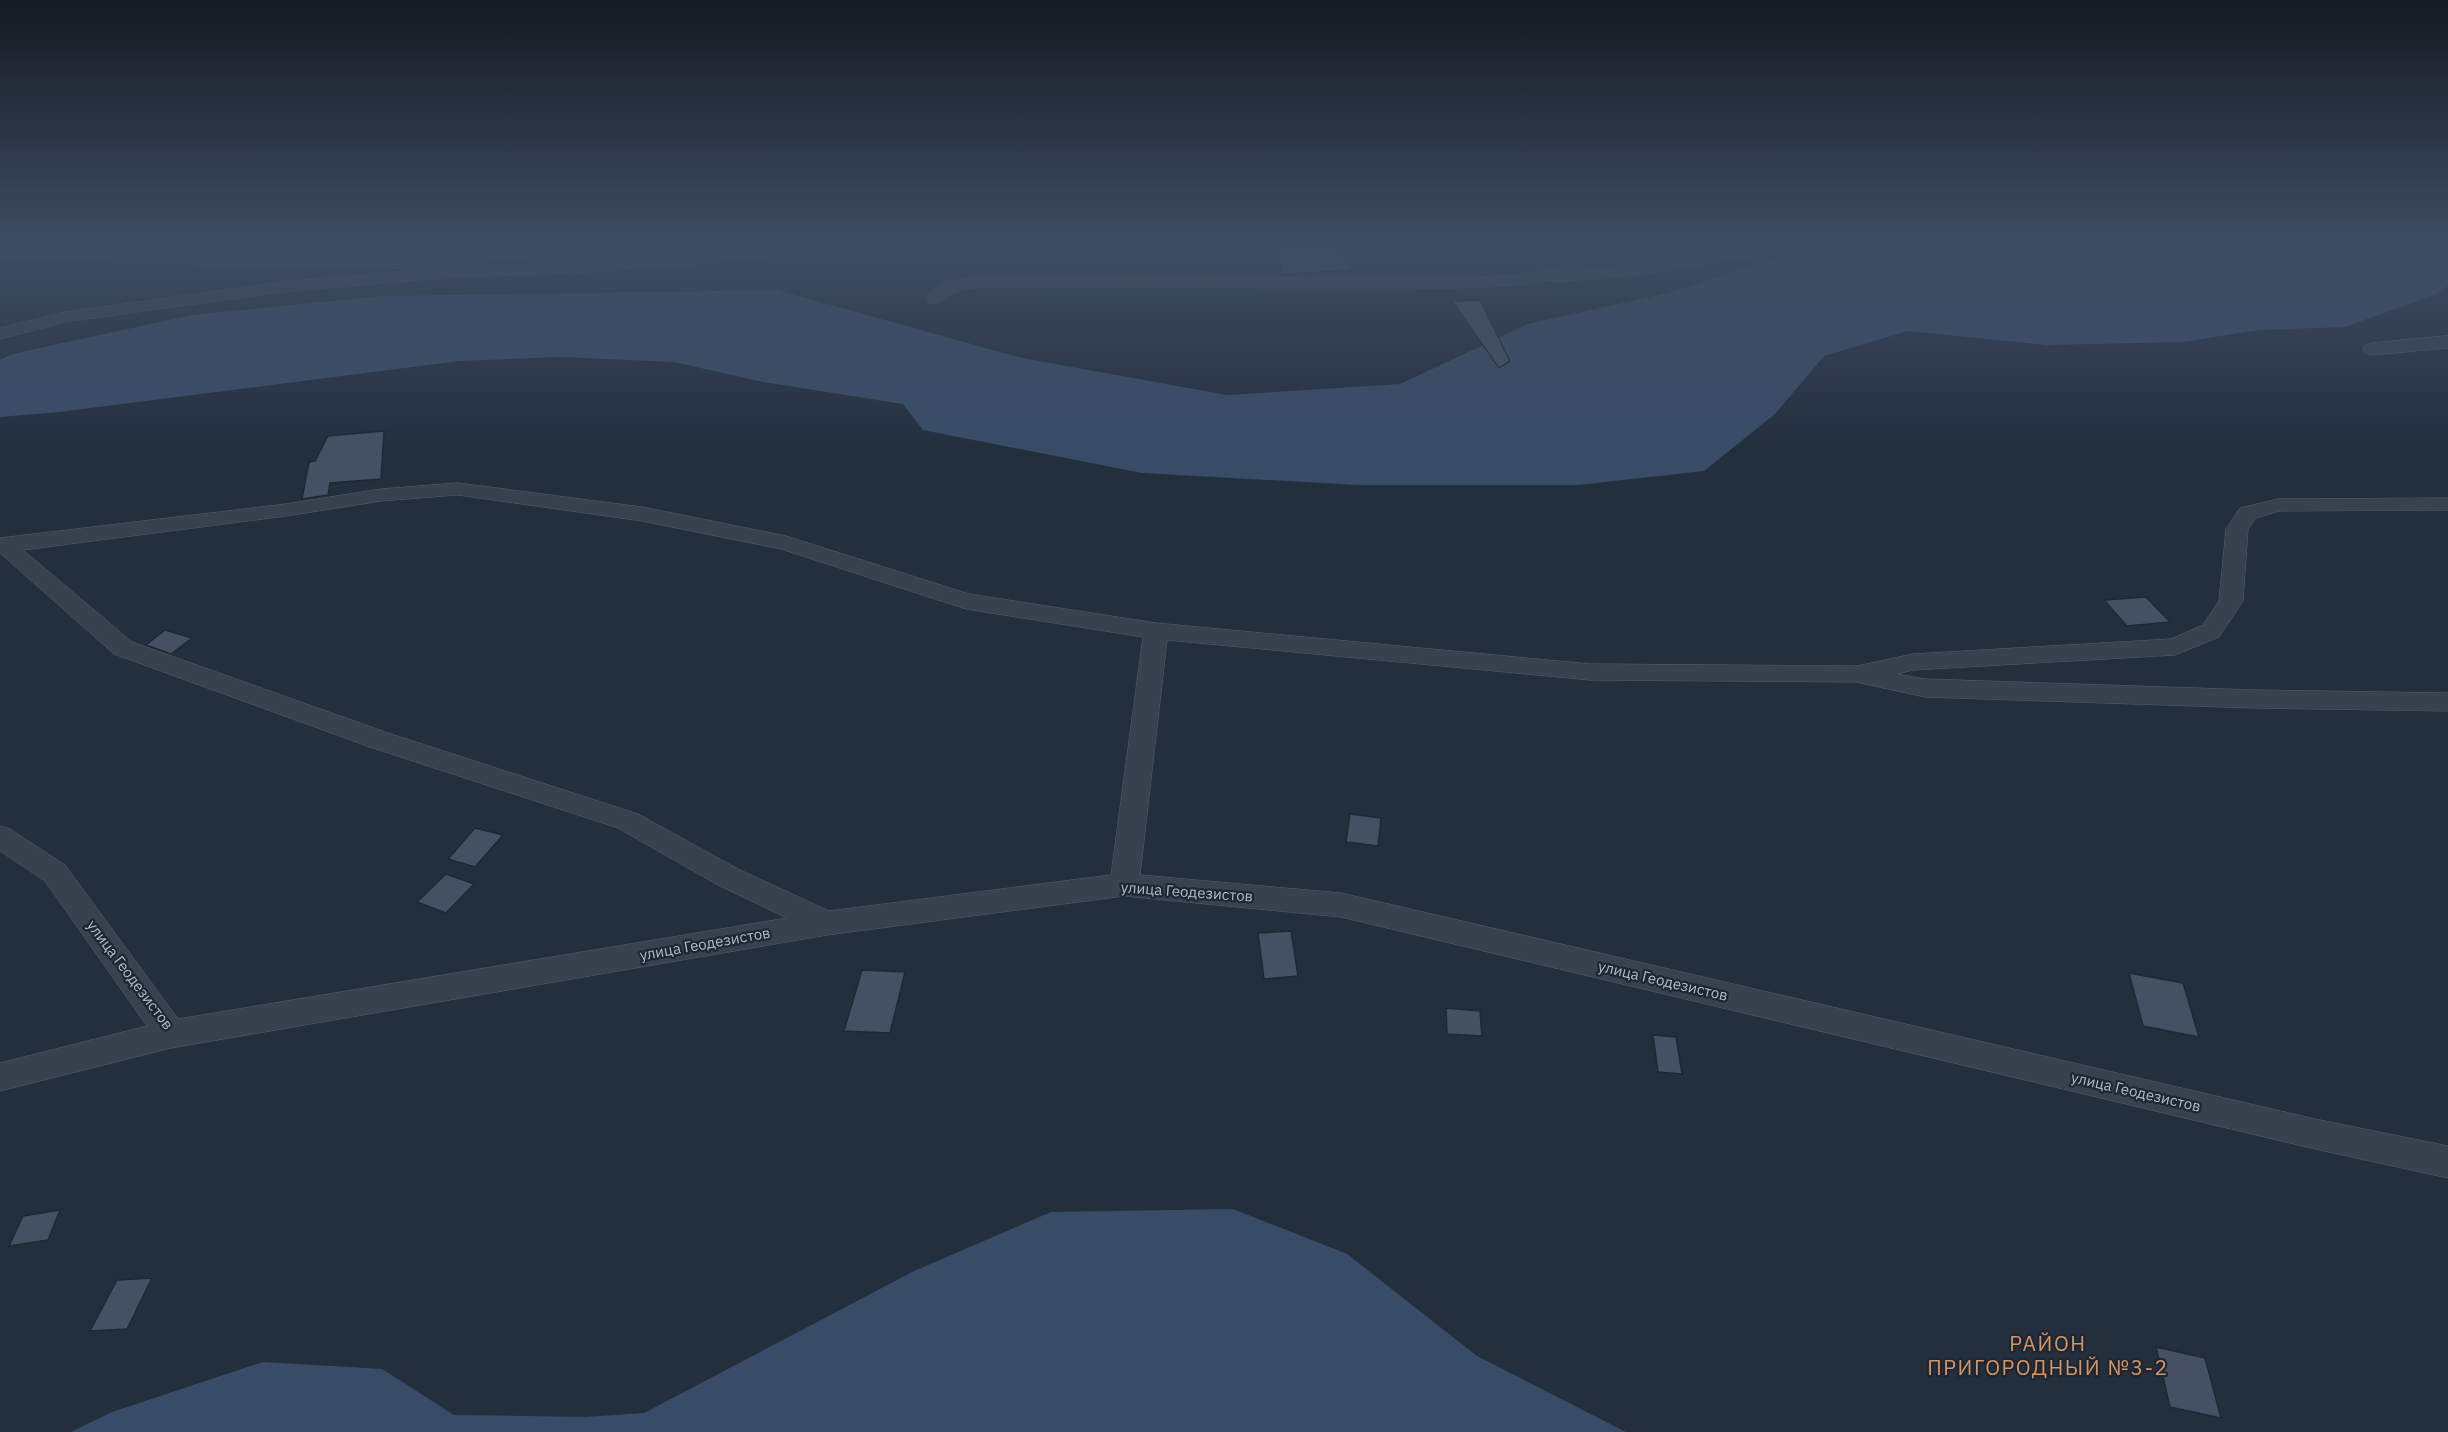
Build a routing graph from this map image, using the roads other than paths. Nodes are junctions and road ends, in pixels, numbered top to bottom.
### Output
1 (81, 315) edge
2 (0, 334) edge
3 (2448, 342) edge
4 (2372, 349) dead end
5 (2448, 504) edge
6 (2, 545) edge
7 (1156, 631) junction
8 (1856, 674) junction
9 (2448, 702) edge
10 (0, 837) edge
11 (1124, 885) junction
12 (827, 923) junction
13 (171, 1034) junction
14 (0, 1077) edge
15 (2448, 1162) edge

1 - 2 street
3 - 4 street
5 - 8 street
6 - 7 street
6 - 12 street
7 - 8 street
7 - 11 street
8 - 9 street
10 - 13 street, улица Геодезистов
11 - 12 street, улица Геодезистов
11 - 15 street, улица Геодезистов
12 - 13 street, улица Геодезистов
13 - 14 street

